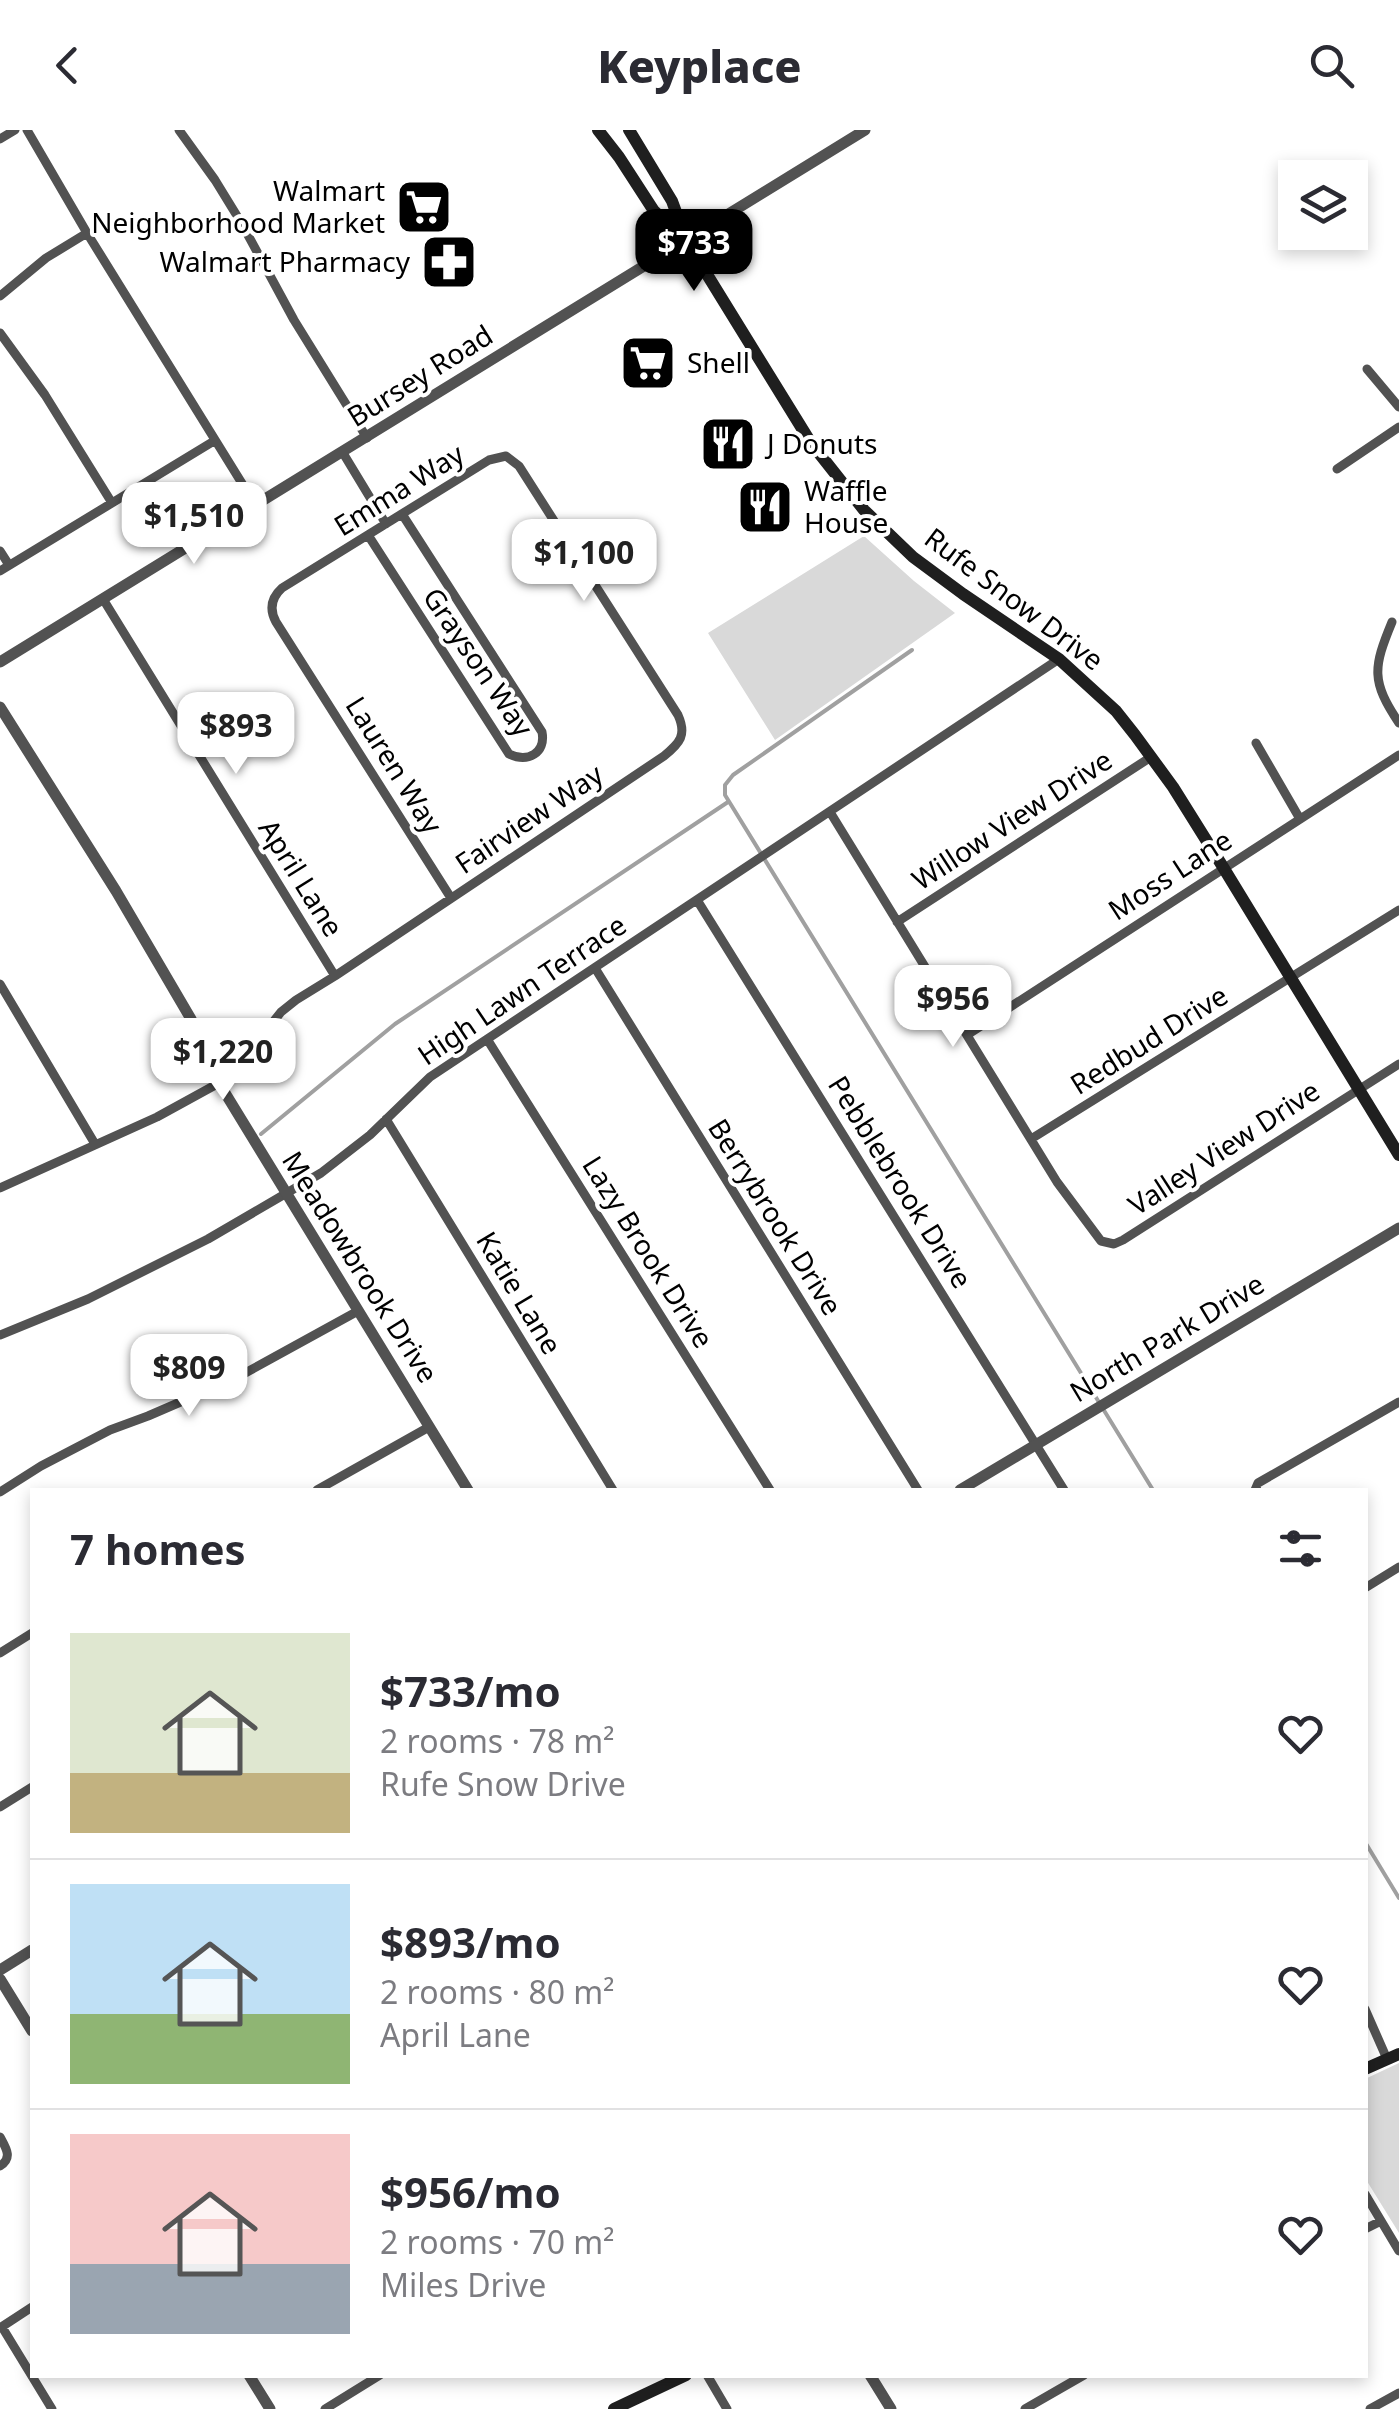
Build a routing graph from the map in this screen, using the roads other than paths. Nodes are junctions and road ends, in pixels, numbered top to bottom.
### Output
1 (16, 130) edge
2 (26, 130) edge
3 (178, 130) edge
4 (598, 130) edge
5 (629, 130) edge
6 (865, 130) edge
7 (0, 139) edge
8 (87, 233) junction
9 (687, 242) junction
10 (0, 296) edge
11 (0, 333) edge
12 (1366, 369) dead end
13 (1399, 407) edge
14 (1399, 428) edge
15 (367, 438) junction
16 (214, 441) junction
17 (342, 453) junction
18 (1337, 469) dead end
19 (112, 503) junction
20 (256, 506) junction
21 (402, 514) junction
22 (386, 524) junction
23 (368, 536) junction
24 (0, 552) edge
25 (4, 568) edge
26 (103, 600) junction
27 (272, 604) joint
28 (1392, 622) dead end
29 (1058, 659) junction
30 (0, 662) edge
31 (0, 707) edge
32 (1399, 722) edge
33 (684, 734) joint
34 (1256, 744) dead end
35 (1399, 755) edge
36 (1152, 756) junction
37 (830, 812) junction
38 (1300, 819) junction
39 (1224, 867) junction
40 (451, 898) junction
41 (698, 900) junction
42 (1399, 910) edge
43 (897, 922) junction
44 (595, 968) junction
45 (335, 976) junction
46 (1290, 978) junction
47 (0, 984) edge
48 (966, 1035) junction
49 (488, 1039) junction
50 (1399, 1064) edge
51 (219, 1083) junction
52 (1358, 1089) junction
53 (386, 1119) junction
54 (1031, 1140) junction
55 (95, 1144) junction
56 (1399, 1156) edge
57 (0, 1188) edge
58 (285, 1193) junction
59 (1399, 1228) edge
60 (358, 1310) junction
61 (0, 1335) edge
62 (1399, 1402) edge
63 (429, 1426) junction
64 (1036, 1445) junction
65 (1257, 1486) edge
66 (320, 1488) edge
67 (467, 1488) edge
68 (612, 1488) edge
69 (769, 1488) edge
70 (917, 1488) edge
71 (963, 1488) edge
72 (1063, 1488) edge
73 (0, 1492) edge
74 (1399, 1567) edge
75 (1368, 1586) edge
76 (30, 1634) edge
77 (0, 1654) edge
78 (30, 1788) edge
79 (0, 1807) edge
80 (30, 1951) edge
81 (0, 1970) edge
82 (0, 1978) edge
83 (1368, 2014) edge
84 (30, 2027) edge
85 (1393, 2056) edge
86 (1368, 2068) edge
87 (0, 2136) edge
88 (0, 2166) edge
89 (1368, 2199) edge
90 (1381, 2222) junction
91 (1368, 2228) edge
92 (1399, 2251) edge
93 (30, 2308) edge
94 (1, 2328) edge
95 (30, 2374) edge
96 (32, 2378) edge
97 (251, 2378) edge
98 (375, 2378) edge
99 (680, 2378) edge
100 (709, 2378) edge
101 (872, 2378) edge
102 (1079, 2378) edge
103 (1399, 2393) edge
104 (52, 2409) edge
105 (270, 2409) edge
106 (325, 2409) edge
107 (614, 2409) edge
108 (727, 2409) edge
109 (892, 2409) edge
110 (1025, 2409) edge
111 (1370, 2409) edge

1 - 7 street
2 - 8 street
3 - 15 street
4 - 9 main road, Rufe Snow Drive
5 - 9 main road, Rufe Snow Drive
6 - 9 street, Bursey Road
8 - 10 street
8 - 16 street
9 - 15 street, Bursey Road
9 - 29 main road, Rufe Snow Drive
11 - 19 street
12 - 13 street
14 - 18 street
15 - 17 street, Bursey Road
16 - 19 street
16 - 20 street
17 - 20 street, Bursey Road
17 - 22 street
19 - 25 street
20 - 26 street, Bursey Road
21 - 22 street, Emma Way
21 - 23 street, Grayson Way
21 - 33 street, Emma Way
22 - 23 street, Emma Way
23 - 27 street, Emma Way
24 - 25 street
26 - 30 street, Bursey Road
26 - 45 street, April Lane
27 - 40 street, Lauren Way
28 - 32 street
29 - 36 main road, Rufe Snow Drive
29 - 37 street, High Lawn Terrace
31 - 51 street, Meadowbrook Drive
33 - 40 street, Fairview Way
34 - 38 street
35 - 38 street, Moss Lane
36 - 39 main road, Rufe Snow Drive
36 - 43 street, Willow View Drive
37 - 41 street, High Lawn Terrace
37 - 43 street
38 - 39 street, Moss Lane
39 - 46 main road, Rufe Snow Drive
39 - 48 street, Moss Lane
40 - 45 street, Fairview Way
41 - 44 street, High Lawn Terrace
41 - 64 street, Pebblebrook Drive
42 - 46 street, Redbud Drive
43 - 48 street
44 - 49 street, High Lawn Terrace
44 - 70 street, Berrybrook Drive
45 - 51 street, Fairview Way
46 - 52 main road, Rufe Snow Drive
46 - 54 street, Redbud Drive
47 - 55 street
48 - 54 street
49 - 53 street, High Lawn Terrace
49 - 69 street, Lazy Brook Drive
50 - 52 street, Valley View Drive
51 - 55 street, Fairview Way
51 - 58 street, Meadowbrook Drive
52 - 54 street, Valley View Drive
52 - 56 main road, Rufe Snow Drive
53 - 58 street, High Lawn Terrace
53 - 68 street, Katie Lane
55 - 57 street, Fairview Way
58 - 60 street, Meadowbrook Drive
58 - 61 street, High Lawn Terrace
59 - 64 street, North Park Drive
60 - 63 street, Meadowbrook Drive
60 - 73 street
62 - 65 street
63 - 66 street
63 - 67 street, Meadowbrook Drive
64 - 71 street, North Park Drive
64 - 72 street, Pebblebrook Drive
74 - 75 street
76 - 77 street
78 - 79 street
80 - 81 street
82 - 84 street
83 - 85 street
85 - 86 main road
87 - 88 street
89 - 90 street
90 - 91 street
90 - 92 street
93 - 94 street
94 - 95 street
96 - 104 street
97 - 105 street
98 - 106 street
99 - 107 main road
100 - 108 street
101 - 109 street
102 - 110 street
103 - 111 street

